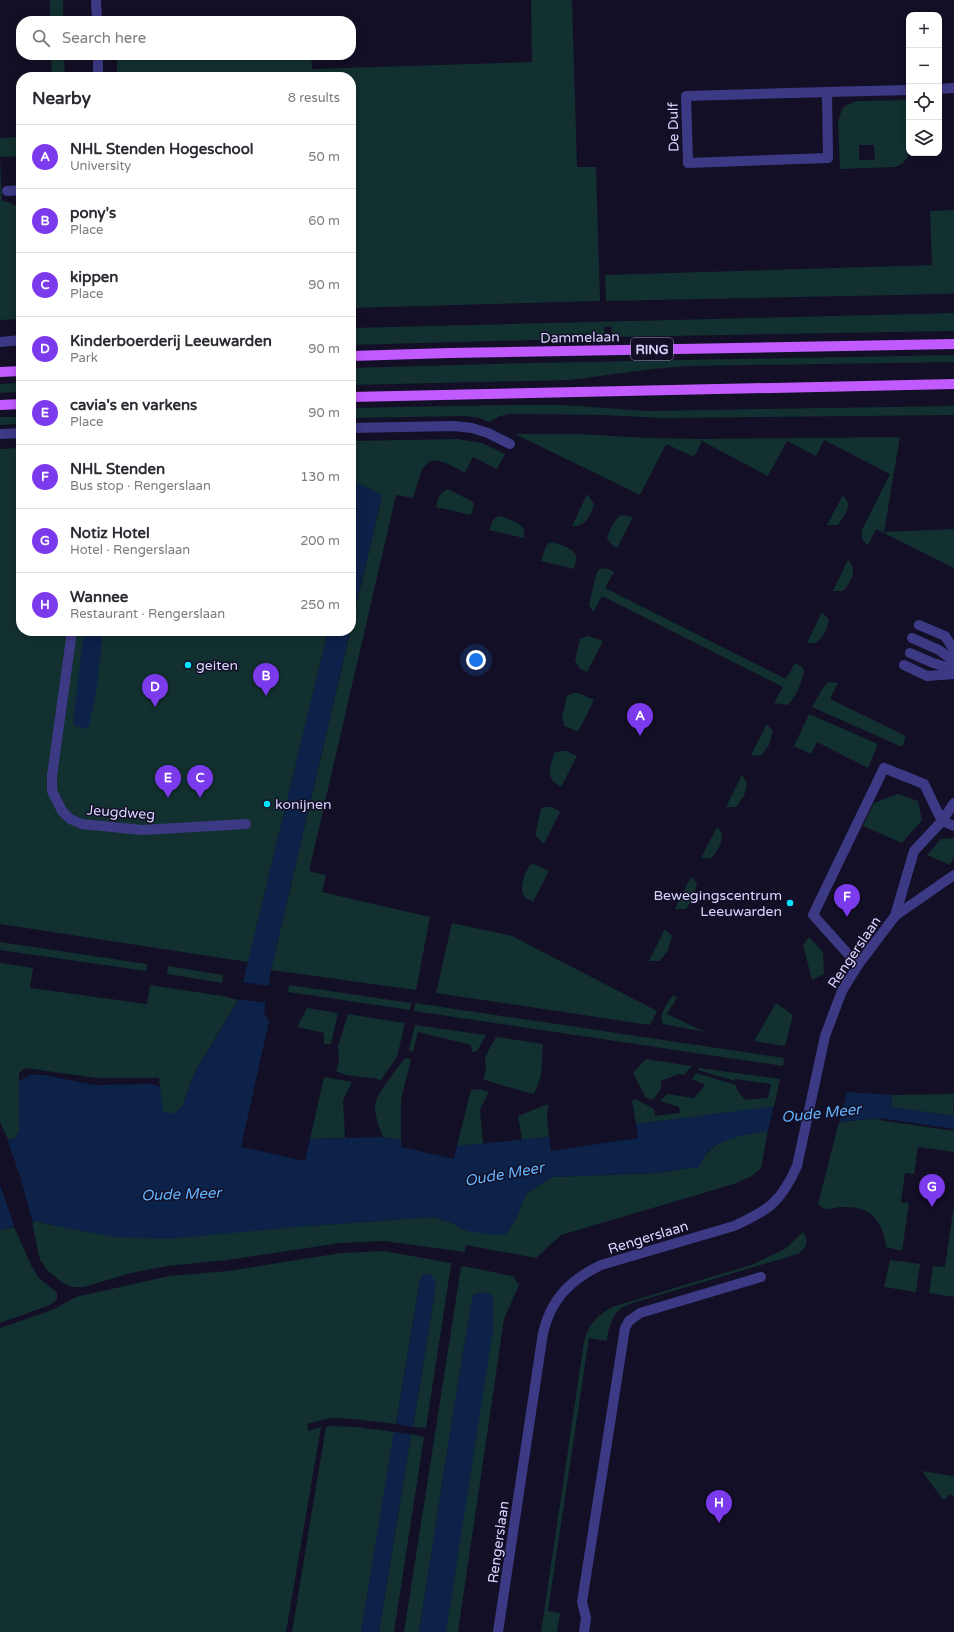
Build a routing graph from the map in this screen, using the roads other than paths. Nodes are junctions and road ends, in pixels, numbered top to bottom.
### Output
1 (96, 0) edge
2 (97, 16) edge
3 (98, 60) edge
4 (98, 72) edge
5 (954, 88) edge
6 (942, 89) edge
7 (906, 90) edge
8 (827, 92) junction
9 (16, 190) edge
10 (7, 191) dead end
11 (16, 340) edge
12 (0, 342) edge
13 (954, 344) edge
14 (356, 356) edge
15 (16, 371) edge
16 (0, 372) edge
17 (954, 384) edge
18 (356, 397) edge
19 (16, 404) edge
20 (0, 405) edge
21 (356, 428) edge
22 (16, 433) edge
23 (0, 434) edge
24 (510, 444) dead end
25 (919, 625) dead end
26 (71, 636) edge
27 (912, 638) dead end
28 (954, 650) edge
29 (910, 653) dead end
30 (954, 661) edge
31 (904, 665) dead end
32 (954, 669) edge
33 (954, 674) edge
34 (954, 803) edge
35 (942, 821) junction
36 (246, 824) dead end
37 (954, 826) edge
38 (954, 875) edge
39 (895, 916) junction
40 (858, 965) junction
41 (761, 1277) dead end
42 (498, 1632) edge
43 (584, 1632) edge

1 - 2 street
3 - 4 street
5 - 6 street
7 - 8 street, De Dulf
8 - 8 street, De Dulf
9 - 10 street
11 - 12 street
13 - 14 main road, Dammelaan / RING
15 - 16 main road
17 - 18 main road
19 - 20 main road
21 - 24 street
22 - 23 street
25 - 28 street
26 - 36 street, Jeugdweg
27 - 30 street
29 - 32 street
31 - 33 street
34 - 35 street, Rengerslaan
35 - 37 street
35 - 39 street, Rengerslaan
35 - 40 street
38 - 39 street, Rengerslaan
39 - 40 street, Rengerslaan
40 - 42 street, Rengerslaan
41 - 43 street

